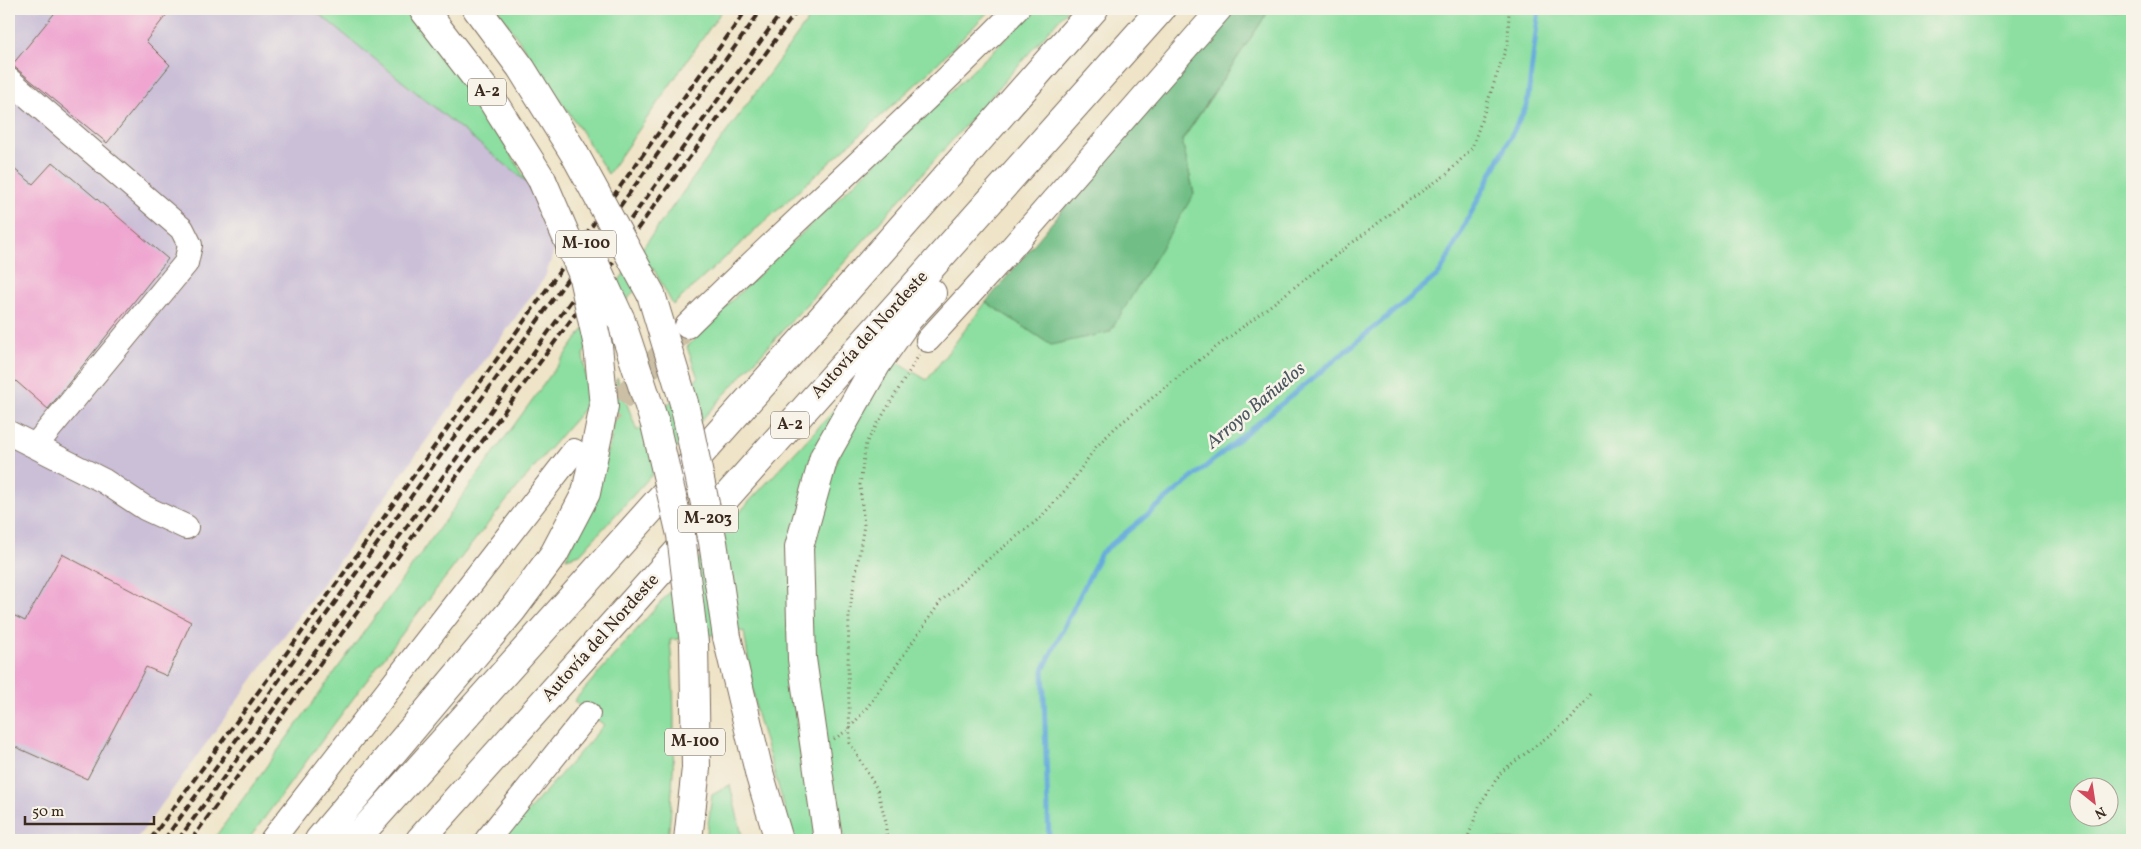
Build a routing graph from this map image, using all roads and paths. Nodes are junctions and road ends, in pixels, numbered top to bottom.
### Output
1 (423, 9) edge
2 (441, 9) edge
3 (477, 9) edge
4 (1017, 9) edge
5 (1094, 9) edge
6 (1161, 9) edge
7 (1169, 9) edge
8 (1220, 9) edge
9 (1508, 9) edge
10 (9, 80) edge
11 (547, 175) junction
12 (687, 326) tunnel mouth
13 (928, 340) joint
14 (9, 433) edge
15 (34, 446) junction
16 (574, 451) dead end
17 (186, 527) dead end
18 (727, 637) junction
19 (1591, 694) dead end
20 (588, 714) dead end
21 (849, 729) junction
22 (814, 752) junction
23 (272, 840) edge
24 (319, 840) edge
25 (355, 840) edge
26 (420, 840) edge
27 (487, 840) edge
28 (688, 840) edge
29 (760, 840) edge
30 (779, 840) edge
31 (828, 840) edge
32 (886, 840) edge
33 (1467, 840) edge

1 - 11 highway, A-2
2 - 11 highway
3 - 18 highway, M-203, bridge
4 - 12 street
5 - 25 highway, A-2
6 - 26 highway, Autovía del Nordeste / A-2
7 - 22 highway, A-2
8 - 13 street
9 - 21 path
10 - 15 street
11 - 24 highway, A-2, bridge
11 - 28 highway, M-100, bridge
13 - 21 path
14 - 15 street
15 - 17 street
16 - 23 street
18 - 29 highway
18 - 30 highway, M-203
19 - 33 path
20 - 27 street
21 - 22 path
21 - 32 path
22 - 31 highway, A-2

